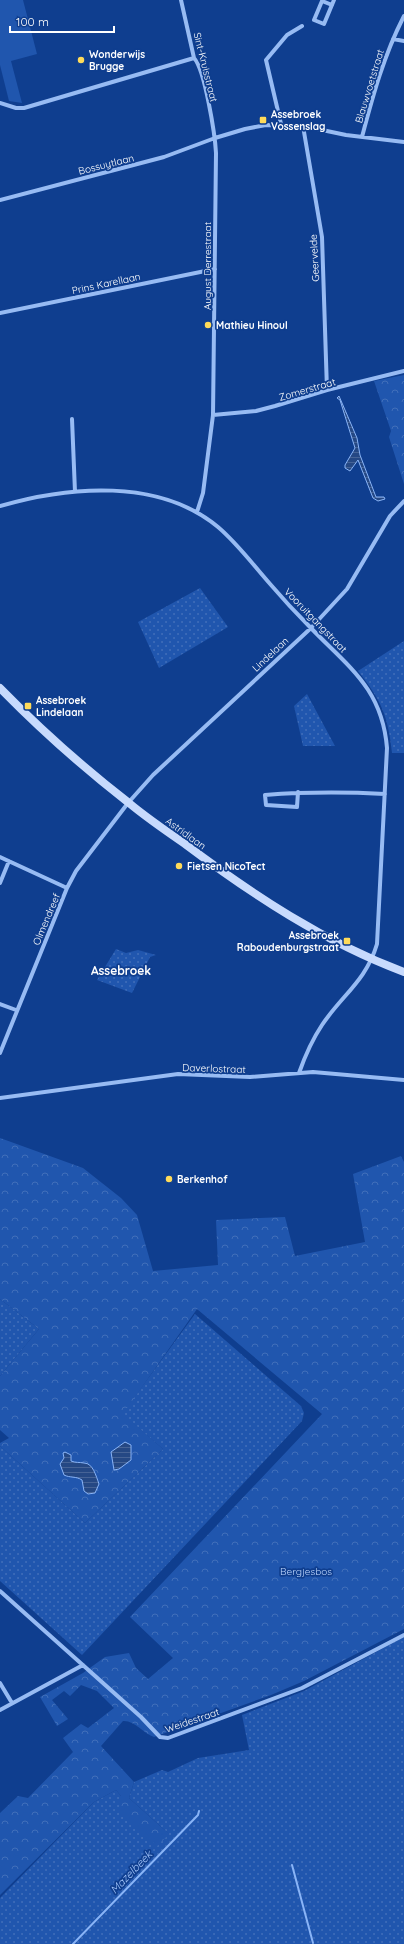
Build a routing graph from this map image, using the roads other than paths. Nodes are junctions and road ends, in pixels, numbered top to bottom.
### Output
1 (181, 0) edge
2 (334, 0) edge
3 (332, 5) junction
4 (404, 16) edge
5 (302, 26) dead end
6 (393, 39) junction
7 (404, 42) edge
8 (194, 58) junction
9 (0, 103) edge
10 (282, 124) junction
11 (303, 126) junction
12 (362, 137) junction
13 (215, 138) junction
14 (404, 142) edge
15 (0, 200) edge
16 (215, 269) junction
17 (0, 313) edge
18 (404, 371) edge
19 (327, 390) junction
20 (213, 415) junction
21 (72, 419) dead end
22 (75, 492) junction
23 (404, 501) edge
24 (0, 506) edge
25 (197, 512) junction
26 (311, 628) junction
27 (0, 688) edge
28 (298, 792) junction
29 (385, 794) junction
30 (128, 803) junction
31 (0, 857) edge
32 (10, 861) junction
33 (0, 883) edge
34 (67, 888) junction
35 (372, 960) junction
36 (404, 972) edge
37 (0, 1004) edge
38 (16, 1010) junction
39 (0, 1053) edge
40 (299, 1073) junction
41 (404, 1080) edge
42 (0, 1098) edge
43 (0, 1591) edge
44 (404, 1635) edge
45 (83, 1665) junction
46 (0, 1683) edge
47 (12, 1703) junction
48 (0, 1710) edge

1 - 8 street, Sint-Kruisstraat
2 - 3 street
3 - 3 street
4 - 6 street, Blauwvoetstraat
5 - 10 street
6 - 7 street, Blauwvoetstraat
6 - 12 street, Blauwvoetstraat
8 - 9 street
8 - 13 street, Sint-Kruisstraat
10 - 11 street, Bossuytlaan
10 - 13 street, Bossuytlaan
11 - 12 street, Bossuytlaan
11 - 19 street, Geervelde
12 - 14 street, Bossuytlaan
13 - 15 street, Bossuytlaan
13 - 16 street, August Derrestraat
16 - 17 street, Prins Karellaan
16 - 20 street, August Derrestraat
18 - 19 street, Zomerstraat
19 - 20 street, Zomerstraat
20 - 25 street, August Derrestraat
21 - 22 street
22 - 24 street, Vooruitgangstraat
22 - 25 street, Vooruitgangstraat
23 - 26 street, Lindelaan
25 - 26 street, Vooruitgangstraat
26 - 29 street, Vooruitgangstraat
26 - 30 street, Lindelaan
27 - 30 main road, Astridlaan
28 - 28 street
28 - 29 street
29 - 35 street, Vooruitgangstraat
30 - 34 street, Olmendreef
30 - 35 main road, Astridlaan
31 - 32 street
32 - 33 street
32 - 34 street
34 - 38 street, Olmendreef
35 - 36 main road, Astridlaan
35 - 40 street, Vooruitgangstraat
37 - 38 street
38 - 39 street, Olmendreef
40 - 41 street, Daverlostraat
40 - 42 street, Daverlostraat
43 - 45 street, Weidestraat
44 - 45 street, Weidestraat
45 - 47 street
46 - 47 street
47 - 48 street

